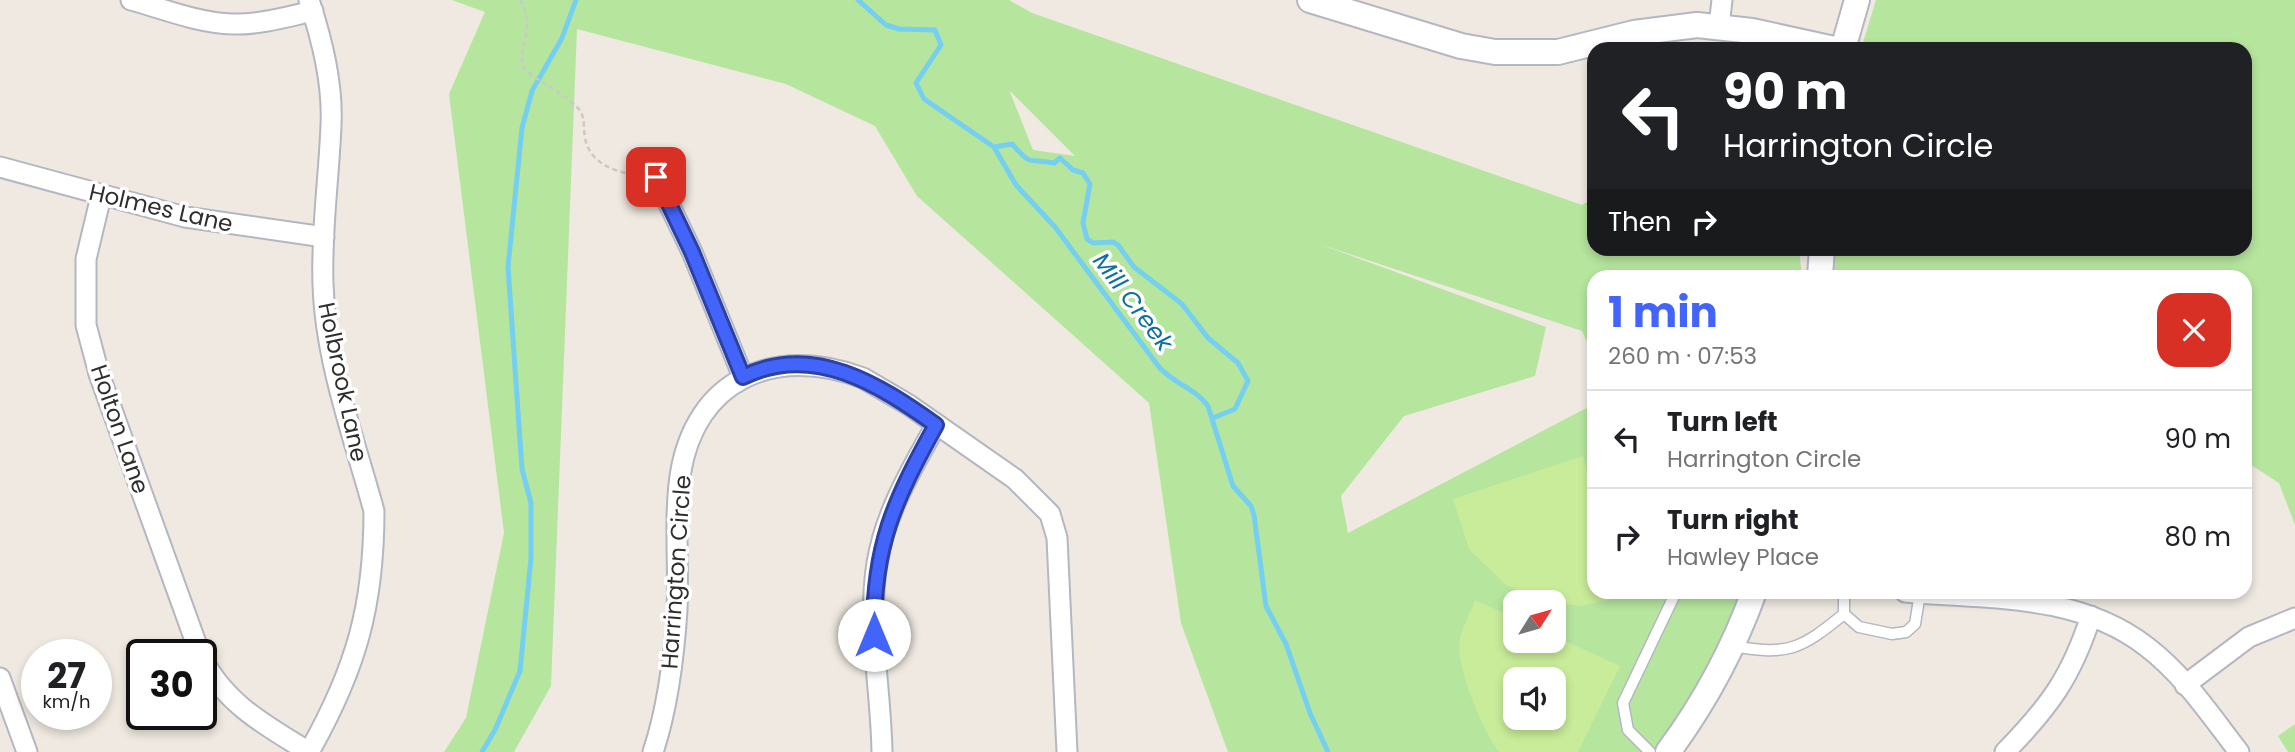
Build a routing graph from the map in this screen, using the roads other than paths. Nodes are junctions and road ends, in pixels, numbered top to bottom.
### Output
1 (131, 0) edge
2 (1310, 0) edge
3 (1722, 0) edge
4 (1857, 0) edge
5 (311, 6) edge
6 (1719, 26) junction
7 (1598, 42) edge
8 (1777, 42) edge
9 (1845, 42) edge
10 (1587, 45) edge
11 (0, 167) edge
12 (656, 177) road end
13 (101, 196) junction
14 (324, 237) junction
15 (743, 377) junction
16 (936, 425) junction
17 (1673, 599) edge
18 (1751, 599) edge
19 (1844, 599) edge
20 (1913, 599) edge
21 (2017, 599) edge
22 (1844, 614) junction
23 (2091, 616) junction
24 (2295, 618) edge
25 (195, 639) edge
26 (1733, 646) junction
27 (0, 678) edge
28 (217, 682) edge
29 (2185, 685) junction
30 (27, 752) edge
31 (309, 752) edge
32 (653, 752) edge
33 (882, 752) edge
34 (1067, 752) edge
35 (1650, 752) edge
36 (1668, 752) edge
37 (2005, 752) edge
38 (2239, 752) edge

1 - 5 street
2 - 10 street
3 - 6 street
4 - 9 street
5 - 14 street, Holbrook Lane
6 - 7 street
6 - 8 street
11 - 13 street, Holmes Lane
12 - 15 street
13 - 14 street, Holmes Lane
13 - 25 street, Holton Lane
14 - 31 street, Holbrook Lane
15 - 16 street, Harrington Circle
15 - 32 street, Harrington Circle
16 - 33 street
16 - 34 street, Harrington Circle
17 - 35 lane
18 - 26 street
19 - 22 lane
20 - 22 lane
21 - 23 street
22 - 26 lane
23 - 29 street
23 - 37 street
24 - 29 street
26 - 36 street
27 - 30 street
28 - 31 street, Holton Lane
29 - 38 street

